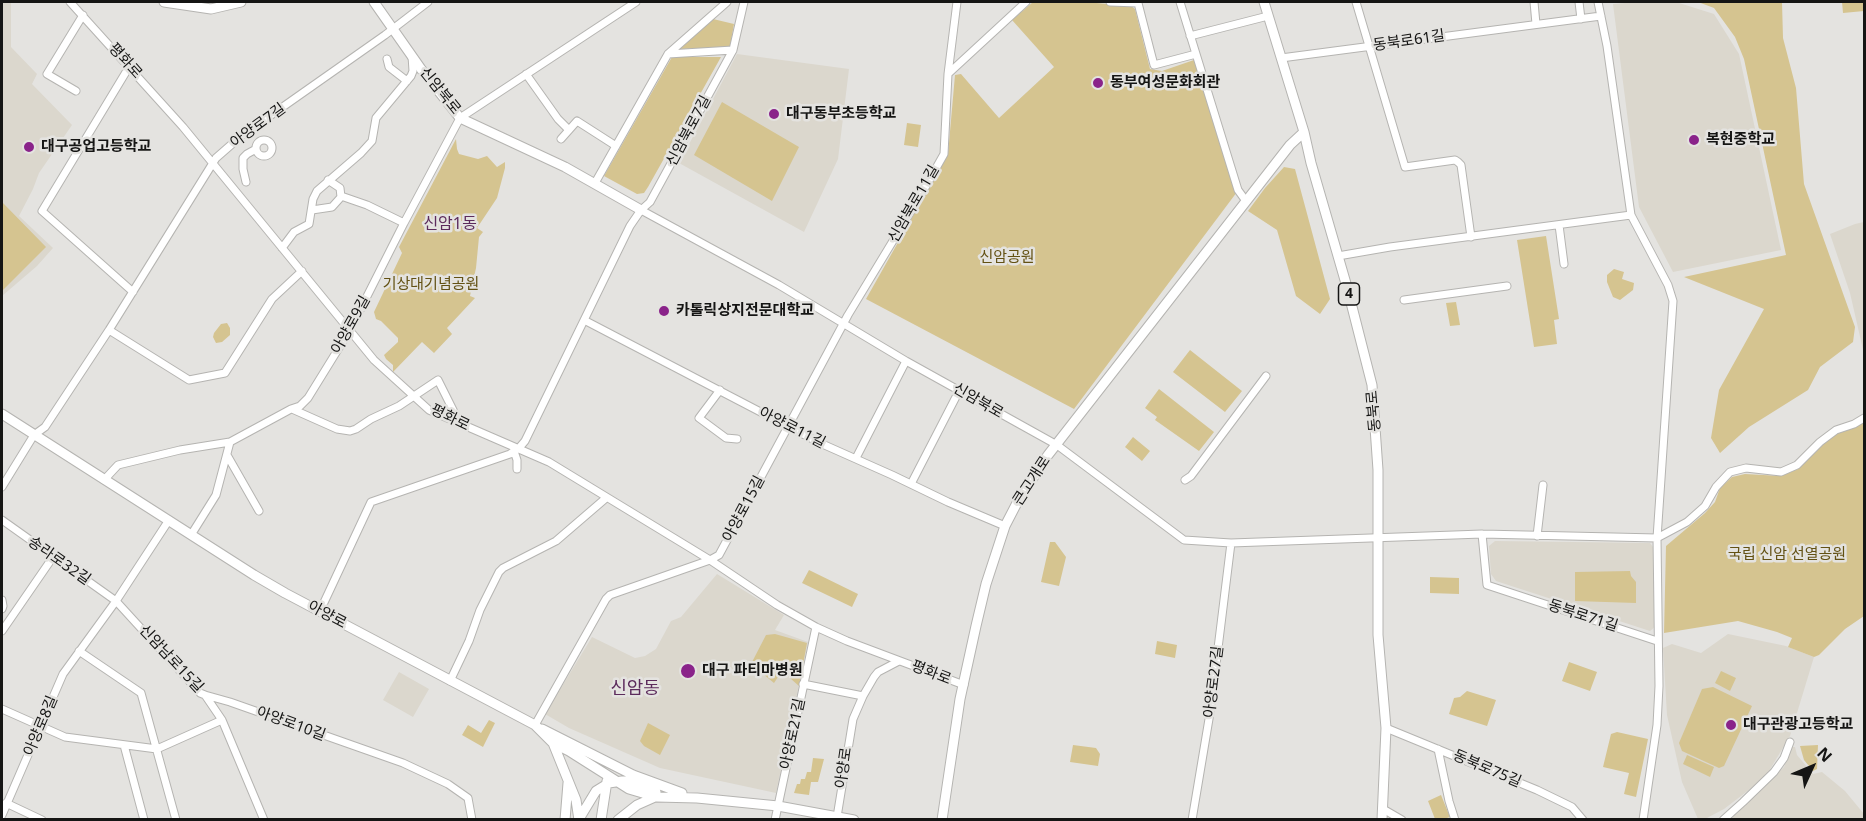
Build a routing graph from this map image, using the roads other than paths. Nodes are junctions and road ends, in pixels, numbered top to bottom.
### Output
1 (70, 2) edge
2 (164, 2) edge
3 (241, 2) edge
4 (374, 2) edge
5 (428, 2) edge
6 (636, 2) edge
7 (727, 2) edge
8 (744, 2) edge
9 (957, 2) edge
10 (1026, 2) edge
11 (1110, 2) edge
12 (1138, 2) edge
13 (1180, 2) edge
14 (1264, 2) edge
15 (1356, 2) edge
16 (1534, 2) edge
17 (1579, 2) edge
18 (1598, 2) edge
19 (83, 15) junction
20 (1268, 16) junction
21 (1601, 16) junction
22 (1581, 19) junction
23 (1536, 24) junction
24 (394, 28) junction
25 (1190, 36) junction
26 (1370, 47) junction
27 (733, 50) junction
28 (668, 54) junction
29 (1196, 54) junction
30 (412, 56) junction
31 (1281, 58) junction
32 (387, 59) dead end
33 (129, 67) junction
34 (526, 74) junction
35 (948, 74) junction
36 (407, 81) junction
37 (76, 91) dead end
38 (460, 118) junction
39 (255, 127) junction
40 (569, 130) junction
41 (1304, 132) junction
42 (561, 139) dead end
43 (261, 141) junction
44 (616, 146) junction
45 (256, 149) junction
46 (213, 163) junction
47 (328, 180) junction
48 (246, 182) dead end
49 (595, 183) junction
50 (341, 196) junction
51 (1246, 201) junction
52 (312, 210) junction
53 (641, 210) junction
54 (1631, 215) junction
55 (404, 223) junction
56 (1559, 225) junction
57 (1471, 237) junction
58 (282, 248) junction
59 (1338, 256) junction
60 (1564, 264) dead end
61 (302, 271) junction
62 (1507, 286) dead end
63 (133, 292) junction
64 (1404, 300) dead end
65 (584, 320) junction
66 (844, 324) junction
67 (109, 330) junction
68 (350, 330) junction
69 (906, 361) junction
70 (1266, 376) dead end
71 (720, 390) junction
72 (959, 391) junction
73 (413, 395) junction
74 (291, 409) junction
75 (2, 414) edge
76 (1864, 418) edge
77 (454, 421) junction
78 (788, 427) junction
79 (34, 435) junction
80 (737, 439) dead end
81 (230, 442) junction
82 (1057, 445) junction
83 (517, 450) junction
84 (228, 455) junction
85 (856, 458) junction
86 (517, 469) dead end
87 (104, 480) junction
88 (1185, 480) dead end
89 (911, 484) junction
90 (1544, 485) dead end
91 (2, 487) edge
92 (606, 498) junction
93 (259, 511) dead end
94 (2, 520) edge
95 (169, 520) junction
96 (1005, 526) junction
97 (1482, 534) junction
98 (191, 535) junction
99 (1537, 536) junction
100 (1377, 537) junction
101 (1658, 538) junction
102 (1231, 543) junction
103 (53, 557) junction
104 (710, 560) junction
105 (2, 600) edge
106 (116, 601) junction
107 (2, 609) edge
108 (320, 611) junction
109 (816, 627) junction
110 (2, 631) edge
111 (1657, 641) junction
112 (80, 651) junction
113 (899, 661) junction
114 (450, 681) junction
115 (803, 684) junction
116 (963, 685) junction
117 (205, 695) junction
118 (863, 696) junction
119 (2, 709) edge
120 (852, 719) joint
121 (222, 720) junction
122 (535, 725) junction
123 (40, 726) junction
124 (1386, 728) junction
125 (1790, 742) dead end
126 (553, 743) junction
127 (124, 745) junction
128 (157, 749) junction
129 (1438, 749) junction
130 (598, 758) junction
131 (568, 780) junction
132 (610, 781) junction
133 (655, 796) junction
134 (674, 796) junction
135 (697, 798) junction
136 (646, 801) junction
137 (6, 803) junction
138 (778, 806) junction
139 (1383, 809) junction
140 (2, 815) edge
141 (837, 817) junction
142 (42, 819) edge
143 (144, 819) edge
144 (177, 819) edge
145 (264, 819) edge
146 (472, 819) edge
147 (565, 819) edge
148 (579, 819) edge
149 (595, 819) edge
150 (601, 819) edge
151 (618, 819) edge
152 (626, 819) edge
153 (775, 819) edge
154 (854, 819) edge
155 (942, 819) edge
156 (1192, 819) edge
157 (1382, 819) edge
158 (1402, 819) edge
159 (1455, 819) edge
160 (1583, 819) edge
161 (1643, 819) edge
162 (1723, 819) edge

1 - 19 street, 평화로
2 - 3 main road
4 - 24 main road, 신암북로
5 - 24 street, 아양로7길
6 - 34 street, 아양로9길
7 - 28 street
8 - 27 street, 신암북로7길
9 - 35 street, 신암북로11길
10 - 35 street
11 - 12 street
12 - 29 street
13 - 25 street
14 - 20 main road, 동북로 / 4
15 - 26 street
16 - 23 street
17 - 22 street
18 - 21 street
19 - 33 street, 평화로
19 - 37 street
20 - 25 street
20 - 31 main road, 동북로 / 4
21 - 22 street, 동북로61길
21 - 54 street
22 - 23 street, 동북로61길
23 - 26 street, 동북로61길
24 - 30 main road, 신암북로
24 - 39 street, 아양로7길
25 - 29 street
26 - 31 street, 동북로61길
26 - 57 street
27 - 28 street
27 - 53 street, 신암북로7길
28 - 44 street
29 - 51 street
30 - 36 street
30 - 38 main road, 신암북로
31 - 41 main road, 동북로 / 4
32 - 36 street
33 - 46 street, 평화로
33 - 63 street
34 - 38 street, 아양로9길
34 - 40 street
35 - 66 street, 신암북로11길
36 - 47 street
38 - 49 main road, 신암북로
38 - 55 street, 아양로9길
39 - 43 street
39 - 46 street, 아양로7길
40 - 42 street
40 - 44 street
41 - 51 main road, 큰고개로
41 - 59 main road, 동북로 / 4
43 - 45 street
43 - 45 street
44 - 49 street
45 - 48 street
46 - 58 street, 평화로
46 - 63 street, 아양로7길
47 - 50 street
47 - 52 street
49 - 53 main road, 신암북로
50 - 52 street
50 - 55 street
51 - 82 main road, 큰고개로
52 - 58 street
53 - 65 street
53 - 66 street, 신암북로
54 - 56 street
54 - 101 street
55 - 68 street, 아양로9길
56 - 57 street
56 - 60 street
57 - 59 street
58 - 61 street, 평화로
59 - 100 main road, 동북로 / 4
61 - 67 street
61 - 68 street, 평화로
62 - 64 street
63 - 67 street, 아양로7길
65 - 71 street, 아양로11길
65 - 83 street
66 - 69 street, 신암북로
66 - 78 street, 아양로15길
67 - 79 street, 아양로7길
68 - 73 street, 평화로
68 - 74 street, 아양로9길
69 - 72 street, 신암북로
69 - 85 street
70 - 88 street
71 - 78 street, 아양로11길
71 - 80 street
72 - 82 street, 신암북로
72 - 89 street
73 - 74 street
73 - 77 street, 평화로
73 - 77 street
74 - 81 street, 아양로9길
75 - 79 main road, 아양로
76 - 101 street
77 - 83 street, 평화로
78 - 85 street, 아양로11길
78 - 104 street, 아양로15길
79 - 87 main road, 아양로
79 - 91 street
81 - 84 street
81 - 87 street
82 - 96 main road, 큰고개로
82 - 102 street, 신암북로
83 - 86 street
83 - 92 street, 평화로
83 - 108 street
84 - 93 street
84 - 98 street
85 - 89 street, 아양로11길
87 - 95 main road, 아양로
89 - 96 street, 아양로11길
90 - 99 street
92 - 104 street, 평화로
92 - 114 street
94 - 103 street, 송라로32길
95 - 98 main road, 아양로
95 - 106 street, 아양로8길
96 - 116 main road, 큰고개로
97 - 99 street
97 - 100 street
97 - 111 street, 동북로71길
98 - 108 main road, 아양로
99 - 101 street
100 - 102 street, 신암북로
100 - 124 main road, 동북로 / 4
101 - 111 street
102 - 156 street, 아양로27길
103 - 106 street, 송라로32길
103 - 110 street
104 - 109 street, 평화로
104 - 122 street
105 - 107 street
106 - 112 street, 아양로8길
106 - 117 street, 신암남로15길
108 - 114 main road, 아양로
109 - 113 street, 평화로
109 - 115 street, 아양로21길
111 - 161 street
112 - 123 street, 아양로8길
112 - 128 street
113 - 116 street, 평화로
113 - 118 street, 평화로
114 - 122 main road, 아양로
115 - 118 street
115 - 138 street, 아양로21길
116 - 155 main road, 큰고개로
117 - 121 street, 신암남로15길
117 - 146 street, 아양로10길
118 - 120 street, 평화로
119 - 123 street
120 - 141 street, 아양로
121 - 128 street
121 - 145 street, 신암남로15길
122 - 126 main road, 아양로
122 - 130 main road
123 - 127 street
123 - 137 street, 아양로8길
124 - 129 street, 동북로75길
124 - 139 main road, 동북로 / 4
125 - 162 street
126 - 131 main road
126 - 132 main road
127 - 128 street
127 - 143 street
128 - 144 street
129 - 159 street
129 - 160 street, 동북로75길
130 - 132 main road
130 - 135 main road
131 - 147 main road
131 - 148 main road
132 - 133 main road
132 - 134 main road
132 - 148 main road
132 - 150 main road
133 - 134 main road
133 - 136 main road
134 - 135 main road
135 - 138 main road
136 - 151 main road
136 - 152 main road
137 - 140 street, 아양로8길
137 - 142 street
138 - 141 main road
138 - 153 street, 아양로21길
139 - 157 main road, 동북로 / 4
139 - 158 street
141 - 154 main road
148 - 149 main road

